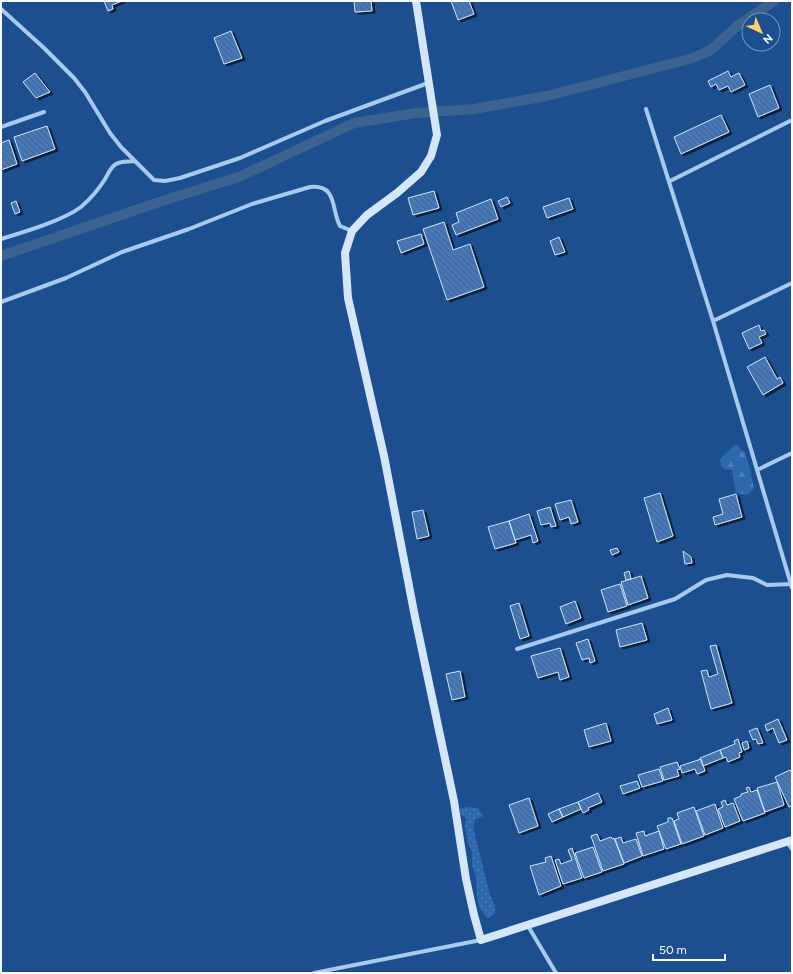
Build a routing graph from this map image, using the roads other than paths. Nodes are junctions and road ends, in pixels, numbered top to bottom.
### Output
1 (416, 1) edge
2 (1, 10) edge
3 (428, 83) junction
4 (646, 109) dead end
5 (44, 112) dead end
6 (792, 120) edge
7 (1, 127) edge
8 (134, 161) junction
9 (670, 182) junction
10 (352, 231) junction
11 (1, 239) edge
12 (792, 283) edge
13 (1, 302) edge
14 (713, 321) junction
15 (792, 453) edge
16 (757, 470) junction
17 (792, 585) edge
18 (517, 649) dead end
19 (790, 841) edge
20 (792, 849) edge
21 (528, 926) junction
22 (481, 940) junction
23 (314, 973) edge
24 (556, 973) edge

1 - 3 street
2 - 8 street
3 - 8 street
3 - 10 street
4 - 9 street
5 - 7 street
6 - 9 street
8 - 11 street
9 - 14 street
10 - 13 street
10 - 22 street
12 - 14 street
14 - 16 street
15 - 16 street
16 - 17 street
17 - 18 street
19 - 20 street
19 - 21 street
21 - 22 street
21 - 24 street
22 - 23 street

